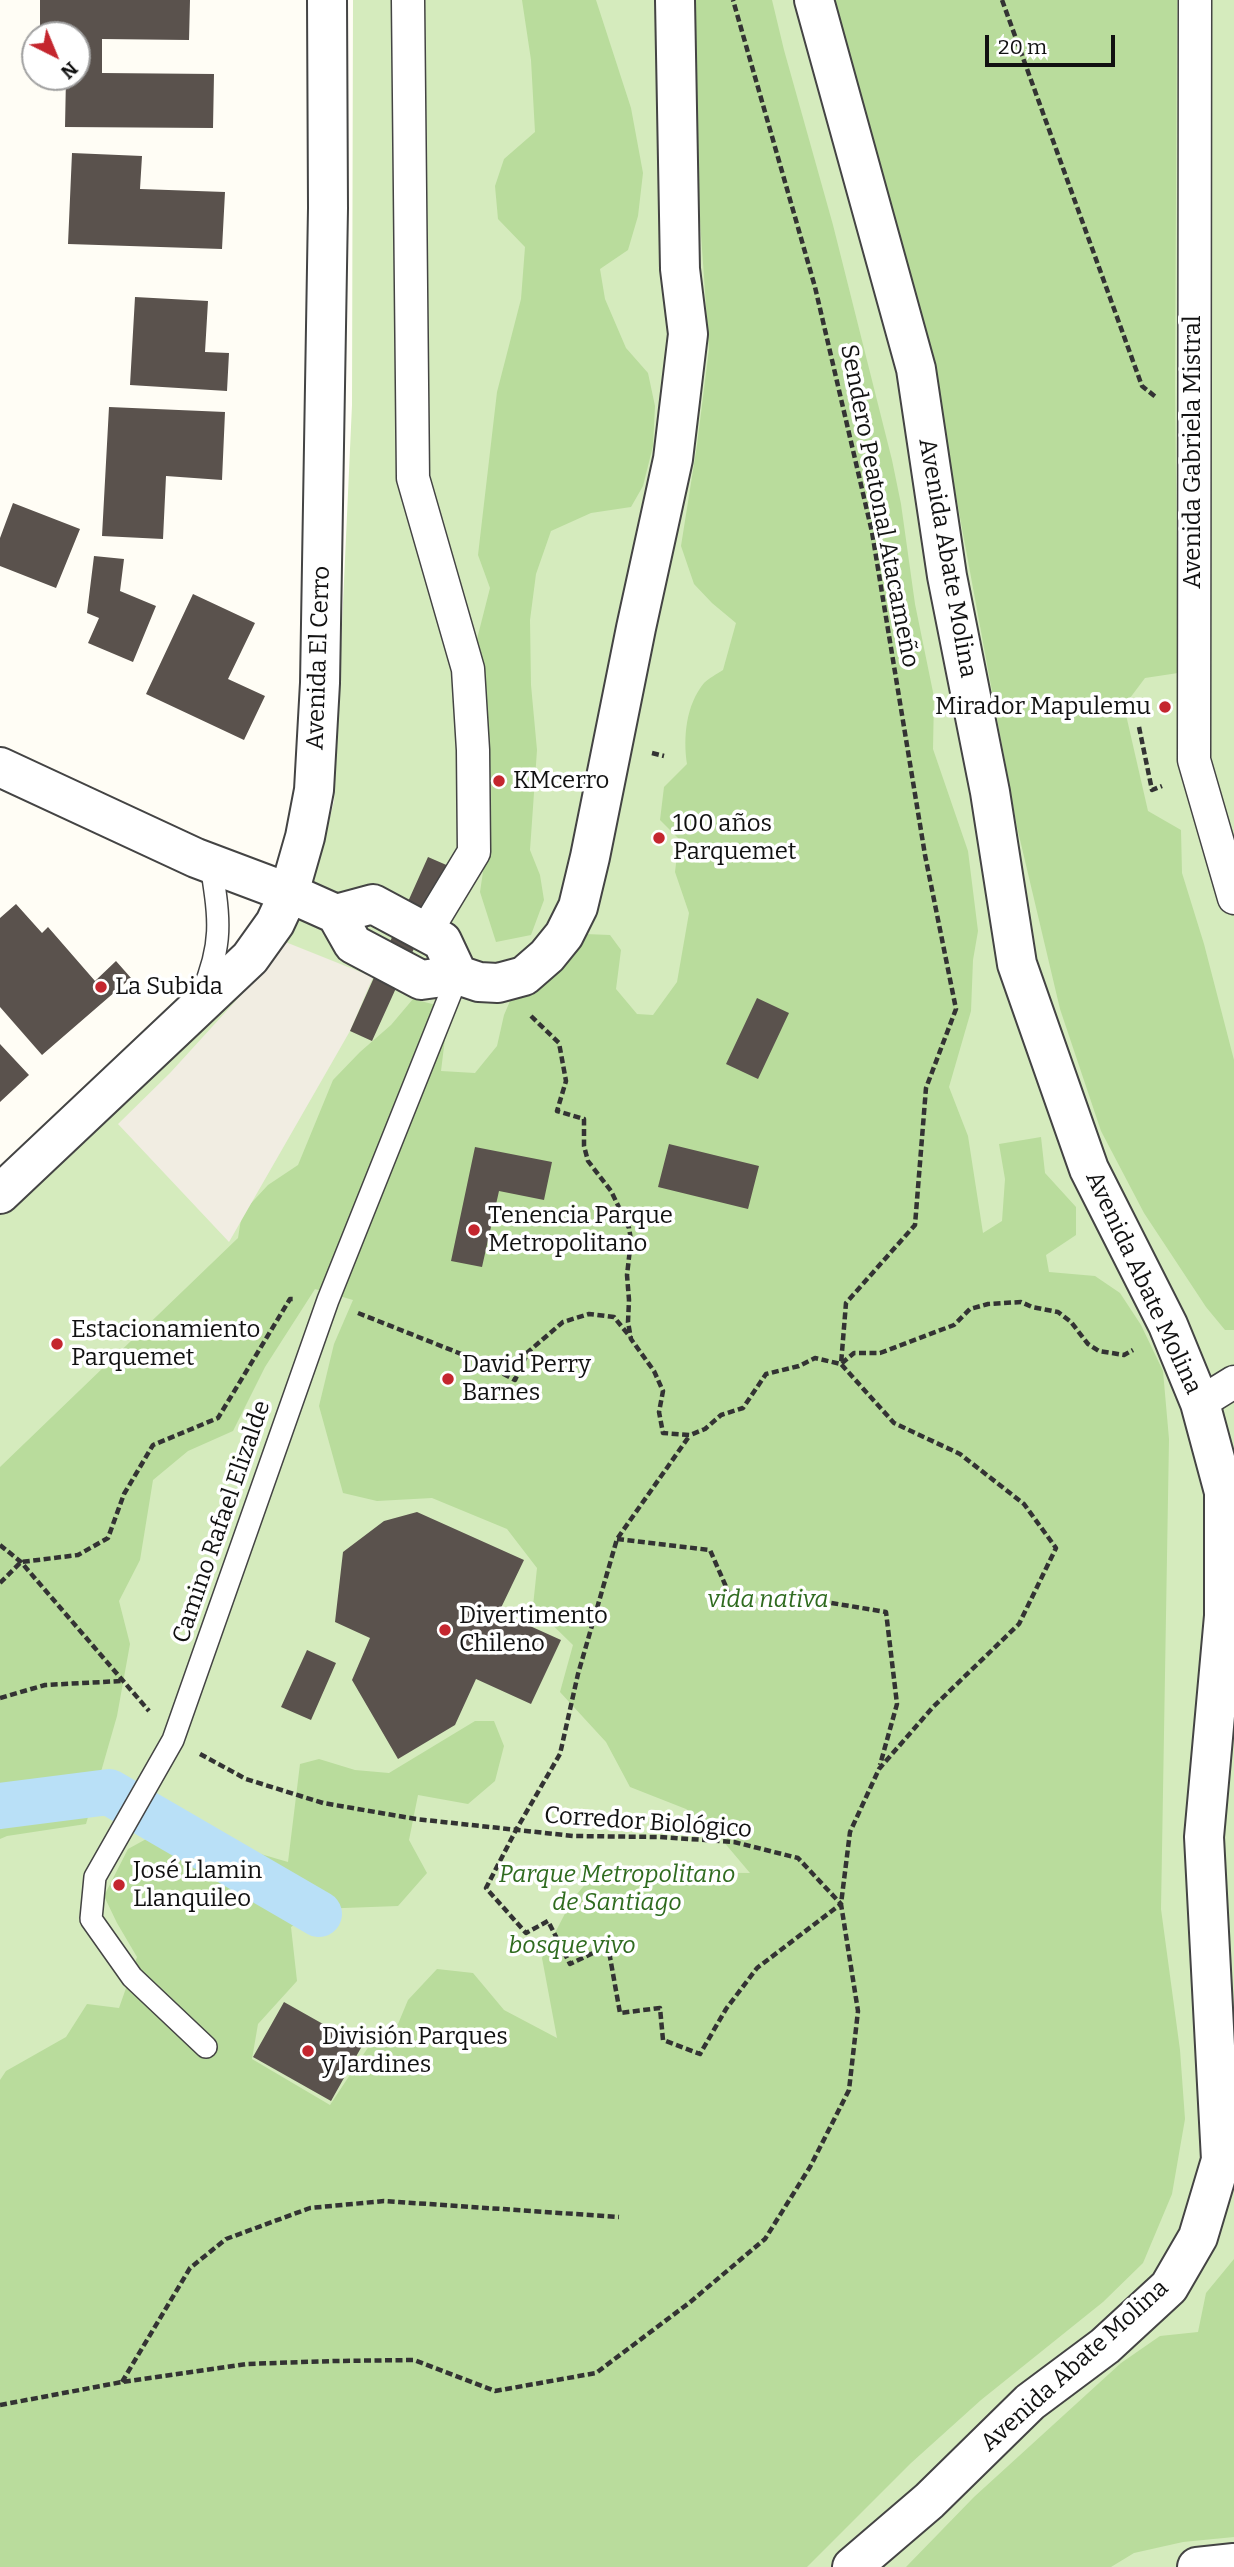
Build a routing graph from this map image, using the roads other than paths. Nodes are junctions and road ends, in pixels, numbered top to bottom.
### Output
1 (327, 0) edge
2 (408, 0) edge
3 (675, 0) edge
4 (814, 0) edge
5 (1195, 0) edge
6 (0, 767) edge
7 (211, 864) junction
8 (289, 893) junction
9 (1234, 898) edge
10 (336, 914) junction
11 (425, 933) junction
12 (458, 975) junction
13 (193, 1014) junction
14 (0, 1194) edge
15 (1234, 1382) edge
16 (1200, 1404) junction
17 (206, 2047) dead end
18 (1234, 2563) edge
19 (852, 2567) edge
20 (1197, 2567) edge

1 - 8 street, Avenida El Cerro
2 - 11 street
3 - 12 street
4 - 16 street, Avenida Abate Molina
5 - 9 street, Avenida Gabriela Mistral
6 - 7 street
7 - 8 street
7 - 13 lane
8 - 10 street
8 - 13 street, Avenida El Cerro
10 - 11 street
10 - 12 street
11 - 12 street
12 - 17 lane, Camino Rafael Elizalde
13 - 14 street, Avenida El Cerro
15 - 16 street
16 - 19 street, Avenida Abate Molina
18 - 20 street

